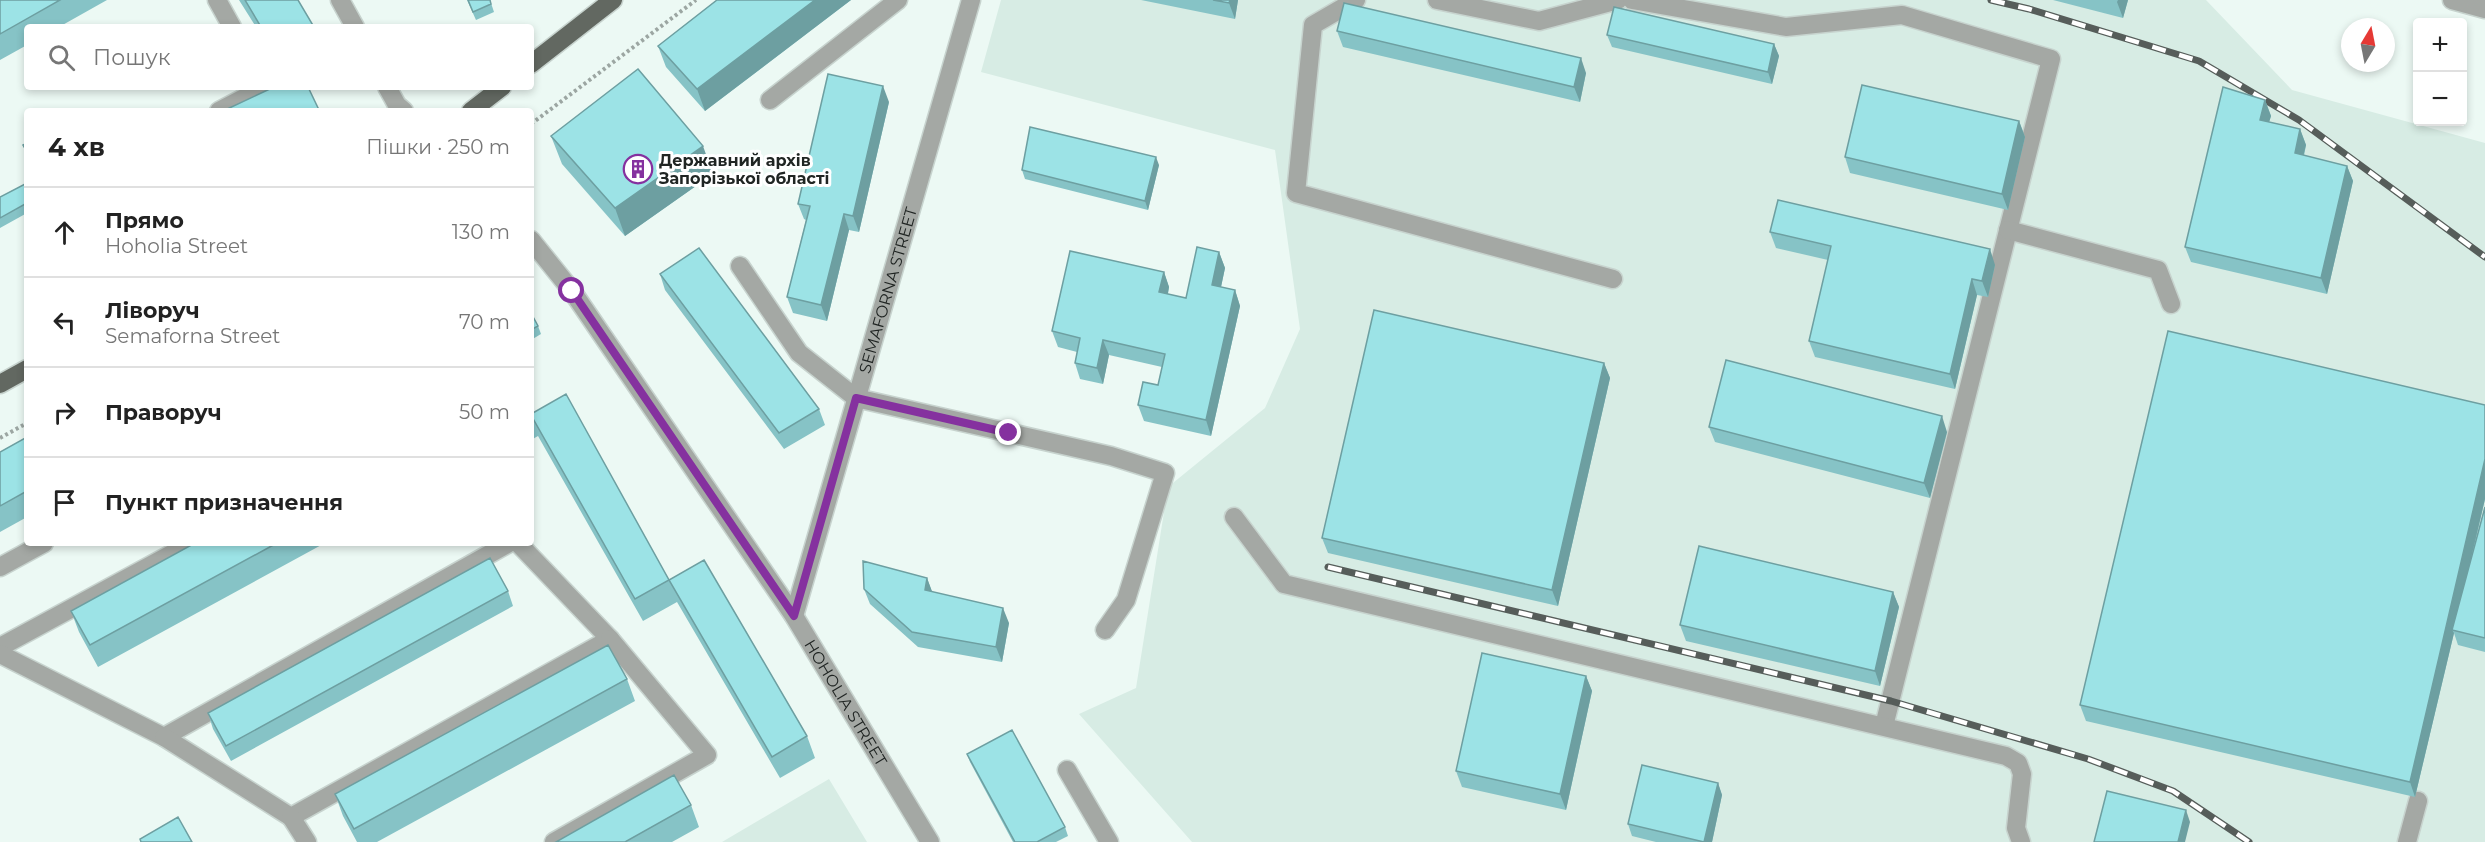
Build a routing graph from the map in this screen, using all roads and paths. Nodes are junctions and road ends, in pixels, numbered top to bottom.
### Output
1 (217, 0) edge
2 (340, 0) edge
3 (613, 0) edge
4 (696, 0) edge
5 (898, 0) edge
6 (971, 0) edge
7 (1356, 0) edge
8 (1437, 0) edge
9 (1618, 0) edge
10 (1632, 0) edge
11 (2452, 0) edge
12 (2485, 9) edge
13 (230, 24) edge
14 (353, 24) edge
15 (534, 62) edge
16 (260, 90) edge
17 (389, 90) edge
18 (498, 90) edge
19 (770, 100) dead end
20 (225, 108) edge
21 (400, 108) edge
22 (475, 108) edge
23 (534, 122) edge
24 (2008, 230) junction
25 (534, 244) edge
26 (740, 266) dead end
27 (1613, 279) dead end
28 (2171, 304) dead end
29 (24, 371) edge
30 (0, 384) edge
31 (856, 398) junction
32 (24, 425) edge
33 (0, 438) edge
34 (1234, 517) dead end
35 (38, 546) edge
36 (186, 546) edge
37 (504, 546) edge
38 (521, 546) edge
39 (0, 567) edge
40 (794, 616) junction
41 (1105, 630) dead end
42 (610, 639) junction
43 (0, 647) edge
44 (0, 654) edge
45 (1884, 726) junction
46 (164, 737) junction
47 (1067, 770) dead end
48 (2418, 801) dead end
49 (291, 817) junction
50 (307, 842) edge
51 (554, 842) edge
52 (930, 842) edge
53 (1109, 842) edge
54 (2021, 842) edge
55 (2407, 842) edge

1 - 13 street
2 - 14 street
3 - 15 main road
4 - 23 path
5 - 19 street
6 - 31 street, SEMAFORNA STREET
7 - 27 street
8 - 9 street
10 - 24 street
11 - 12 street
16 - 20 street
17 - 21 street
18 - 22 main road
24 - 28 street
24 - 45 street
25 - 40 street, HOHOLIA STREET
26 - 31 street
29 - 30 main road
31 - 40 street, SEMAFORNA STREET
31 - 41 street
32 - 33 path
34 - 45 street
35 - 39 street
36 - 43 street
37 - 46 street
38 - 42 street
40 - 52 street, HOHOLIA STREET
42 - 49 street
42 - 51 street
44 - 46 street
45 - 54 street
46 - 49 street
47 - 53 street
48 - 55 street
49 - 50 street

